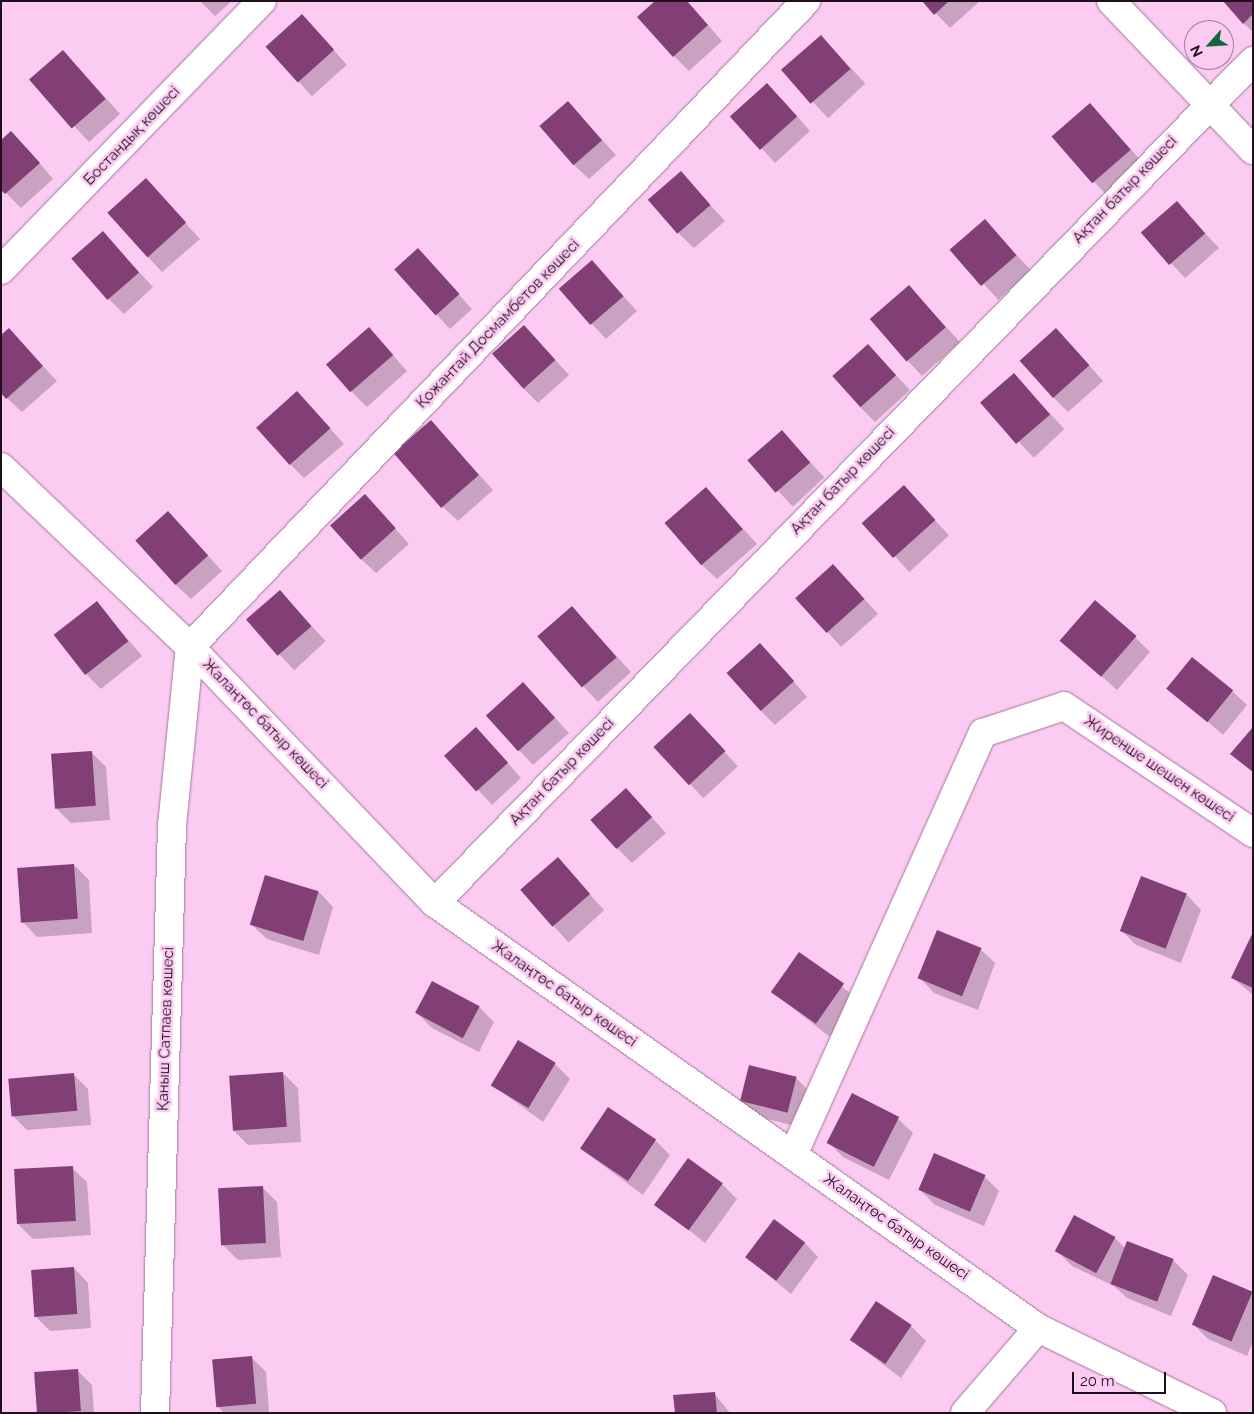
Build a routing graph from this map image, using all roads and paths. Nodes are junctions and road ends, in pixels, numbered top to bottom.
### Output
1 (262, 1) edge
2 (806, 1) edge
3 (1111, 1) edge
4 (1253, 61) edge
5 (1208, 105) junction
6 (1253, 150) edge
7 (1, 270) edge
8 (1, 467) edge
9 (190, 646) junction
10 (1253, 833) edge
11 (435, 902) junction
12 (793, 1155) junction
13 (1038, 1328) junction
14 (155, 1413) edge
15 (966, 1413) edge
16 (1212, 1413) edge

1 - 7 street, Бостандық көшесі
2 - 9 street, Қожантай Досмамбетов көшесі
3 - 5 street
4 - 5 street, Ақтан батыр көшесі
5 - 6 street
5 - 11 street, Ақтан батыр көшесі
8 - 9 street, Жалаңтөс батыр көшесі
9 - 11 street, Жалаңтөс батыр көшесі
9 - 14 street, Қаныш Сатпаев көшесі
10 - 12 street, Жиренше шешен көшесі
11 - 12 street, Жалаңтөс батыр көшесі
12 - 13 street, Жалаңтөс батыр көшесі
13 - 15 street
13 - 16 street, Жалаңтөс батыр көшесі

